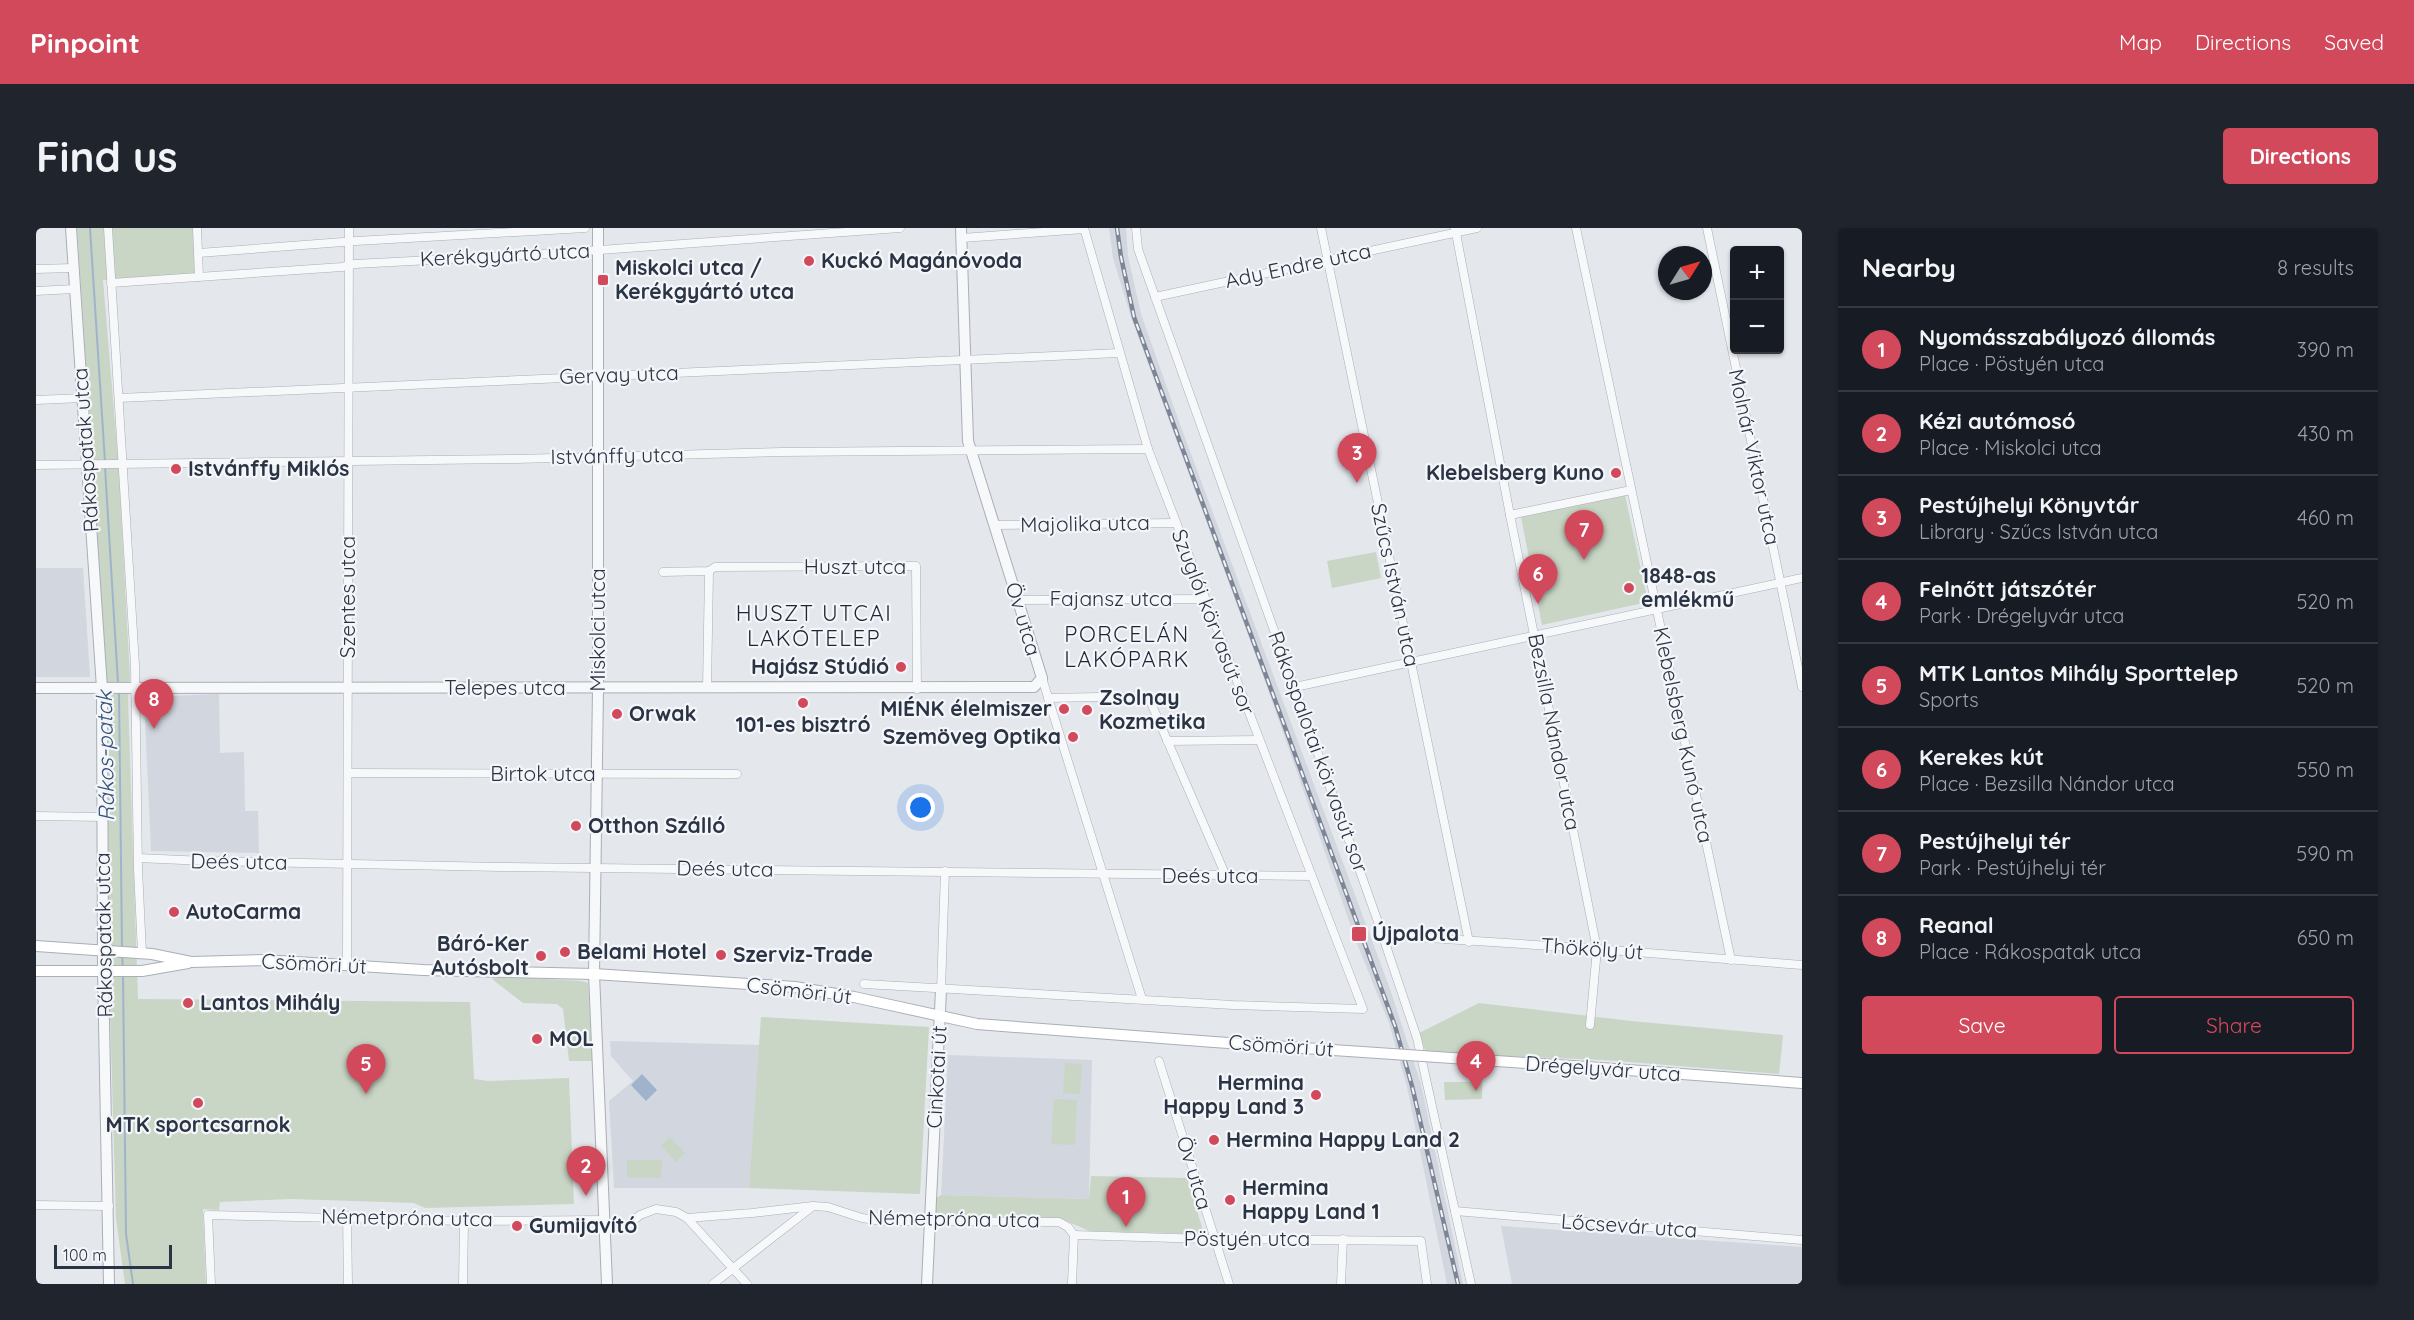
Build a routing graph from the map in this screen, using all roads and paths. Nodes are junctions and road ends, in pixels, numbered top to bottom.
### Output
1 (71, 228) edge
2 (108, 228) edge
3 (197, 228) edge
4 (349, 228) edge
5 (585, 228) edge
6 (598, 228) edge
7 (900, 228) edge
8 (1136, 228) edge
9 (1321, 228) edge
10 (1477, 228) edge
11 (1576, 228) edge
12 (1707, 228) edge
13 (1084, 229) edge
14 (1456, 230) edge
15 (962, 233) edge
16 (349, 241) junction
17 (597, 250) junction
18 (199, 253) junction
19 (1328, 259) junction
20 (348, 266) junction
21 (73, 268) junction
22 (36, 269) edge
23 (199, 277) junction
24 (111, 283) junction
25 (74, 289) junction
26 (36, 291) edge
27 (1155, 297) junction
28 (1119, 353) junction
29 (966, 361) junction
30 (598, 376) junction
31 (349, 387) junction
32 (83, 398) junction
33 (119, 398) junction
34 (36, 400) edge
35 (1148, 449) junction
36 (971, 452) junction
37 (598, 456) junction
38 (348, 461) junction
39 (86, 464) junction
40 (123, 464) junction
41 (36, 465) edge
42 (1631, 490) junction
43 (1509, 515) junction
44 (1175, 522) junction
45 (994, 525) junction
46 (709, 571) junction
47 (663, 572) dead end
48 (1802, 578) edge
49 (1780, 582) junction
50 (1205, 599) junction
51 (1018, 600) junction
52 (1656, 610) junction
53 (1534, 636) junction
54 (1410, 664) junction
55 (1042, 678) junction
56 (1294, 687) junction
57 (1802, 687) edge
58 (36, 688) edge
59 (106, 688) junction
60 (132, 688) junction
61 (348, 688) junction
62 (707, 688) junction
63 (917, 688) junction
64 (598, 689) junction
65 (1048, 698) junction
66 (1259, 740) junction
67 (1167, 741) junction
68 (348, 773) junction
69 (597, 774) junction
70 (737, 774) dead end
71 (36, 816) edge
72 (103, 817) junction
73 (138, 858) junction
74 (348, 864) junction
75 (596, 868) junction
76 (945, 871) junction
77 (1102, 876) junction
78 (1226, 876) junction
79 (1311, 876) junction
80 (1383, 935) junction
81 (1469, 942) junction
82 (36, 946) edge
83 (1597, 949) junction
84 (107, 951) junction
85 (138, 953) junction
86 (1731, 960) junction
87 (191, 962) junction
88 (347, 965) junction
89 (1802, 965) edge
90 (103, 970) junction
91 (36, 971) edge
92 (594, 974) junction
93 (864, 984) dead end
94 (941, 990) junction
95 (1142, 999) junction
96 (1364, 1009) joint
97 (940, 1016) junction
98 (1590, 1025) dead end
99 (1403, 1054) joint
100 (1159, 1061) dead end
101 (1802, 1083) edge
102 (36, 1204) edge
103 (109, 1206) junction
104 (813, 1206) junction
105 (1455, 1211) junction
106 (348, 1216) junction
107 (687, 1218) junction
108 (464, 1221) junction
109 (930, 1221) junction
110 (605, 1224) junction
111 (1074, 1235) junction
112 (1214, 1238) junction
113 (1343, 1239) junction
114 (1802, 1240) edge
115 (733, 1269) junction
116 (109, 1284) edge
117 (211, 1284) edge
118 (348, 1284) edge
119 (463, 1284) edge
120 (607, 1284) edge
121 (713, 1284) edge
122 (747, 1284) edge
123 (927, 1284) edge
124 (1071, 1284) edge
125 (1229, 1284) edge
126 (1341, 1284) edge
127 (1427, 1284) edge
128 (1471, 1284) edge

1 - 21 street, Rákospatak utca
2 - 24 street, Rákospatak utca
3 - 18 street
4 - 16 street, Szentes utca
5 - 16 street, Kerékgyártó utca
6 - 17 street, Miskolci utca
7 - 17 street, Kerékgyártó utca
8 - 27 street, Rákospalotai körvasút sor
9 - 19 street, Szűcs István utca
10 - 14 street, Ady Endre utca
11 - 42 street, Klebelsberg Kunó utca
12 - 49 street, Molnár Viktor utca
13 - 15 street
13 - 28 street, Szuglói körvasút sor
14 - 19 street, Ady Endre utca
14 - 43 street, Bezsilla Nándor utca
15 - 29 street, Öv utca
16 - 18 street, Kerékgyártó utca
16 - 20 street, Szentes utca
17 - 20 street, Kerékgyártó utca
17 - 30 street, Miskolci utca
18 - 23 street
19 - 27 street, Ady Endre utca
19 - 54 street, Szűcs István utca
20 - 23 street, Kerékgyártó utca
20 - 31 street, Szentes utca
21 - 22 street
21 - 25 street, Rákospatak utca
23 - 24 street, Kerékgyártó utca
24 - 33 street, Rákospatak utca
25 - 26 street
25 - 32 street, Rákospatak utca
27 - 56 street, Rákospalotai körvasút sor
28 - 29 street, Gervay utca
28 - 35 street, Szuglói körvasút sor
29 - 30 street, Gervay utca
29 - 36 street, Öv utca
30 - 31 street, Gervay utca
30 - 37 street, Miskolci utca
31 - 33 street, Gervay utca
31 - 38 street, Szentes utca
32 - 34 street
32 - 39 street, Rákospatak utca
33 - 40 street, Rákospatak utca
35 - 36 street, Istvánffy utca
35 - 44 street, Szuglói körvasút sor
36 - 37 street, Istvánffy utca
36 - 45 street, Öv utca
37 - 38 street, Istvánffy utca
37 - 64 street, Miskolci utca
38 - 40 street, Istvánffy utca
38 - 61 street, Szentes utca
39 - 40 street, Istvánffy utca
39 - 41 street, Istvánffy utca
39 - 59 street, Rákospatak utca
40 - 60 street, Rákospatak utca
42 - 43 street
42 - 52 street, Klebelsberg Kunó utca
43 - 53 street, Bezsilla Nándor utca
44 - 45 street, Majolika utca
44 - 50 street, Szuglói körvasút sor
45 - 51 street, Öv utca
46 - 47 street, Huszt utca
46 - 62 street
46 - 63 street, Huszt utca
48 - 49 street
49 - 52 street
49 - 57 street, Molnár Viktor utca
50 - 51 street, Fajansz utca
50 - 66 street, Szuglói körvasút sor
51 - 55 street, Öv utca
52 - 53 street
52 - 86 street, Klebelsberg Kunó utca
53 - 54 street
53 - 83 street, Bezsilla Nándor utca
54 - 56 street
54 - 81 street, Szűcs István utca
55 - 63 street, Telepes utca
55 - 65 street, Öv utca
56 - 80 street, Rákospalotai körvasút sor
58 - 59 street, Telepes utca
59 - 60 street, Telepes utca
59 - 72 street, Rákospatak utca
60 - 61 street, Telepes utca
60 - 73 street, Rákospatak utca
61 - 64 street, Telepes utca
61 - 68 street, Szentes utca
62 - 63 street, Telepes utca
62 - 64 street, Telepes utca
64 - 69 street, Miskolci utca
65 - 67 street
65 - 77 street, Öv utca
66 - 67 street
66 - 79 street, Szuglói körvasút sor
67 - 78 street
68 - 69 street, Birtok utca
68 - 74 street, Szentes utca
69 - 70 street, Birtok utca
69 - 75 street, Miskolci utca
71 - 72 street
72 - 84 street, Rákospatak utca
73 - 74 street, Deés utca
73 - 85 street, Rákospatak utca
74 - 75 street, Deés utca
74 - 88 street, Szentes utca
75 - 76 street, Deés utca
75 - 92 street, Miskolci utca
76 - 77 street, Deés utca
76 - 94 street, Cinkotai út
77 - 78 street, Deés utca
77 - 95 street, Öv utca
78 - 79 street, Deés utca
79 - 96 street, Szuglói körvasút sor
80 - 81 street, Thököly út
80 - 105 street, Rákospalotai körvasút sor
81 - 83 street, Thököly út
82 - 84 main road, Csömöri út
83 - 86 street, Thököly út
83 - 98 street, Bezsilla Nándor utca
84 - 85 main road, Csömöri út
84 - 90 street, Rákospatak utca
85 - 87 main road, Csömöri út
86 - 89 street, Thököly út
87 - 88 main road, Csömöri út
87 - 90 main road, Csömöri út
88 - 92 main road, Csömöri út
90 - 91 main road, Csömöri út
90 - 103 street, Rákospatak utca
92 - 97 main road, Csömöri út
92 - 110 street, Miskolci utca
93 - 94 street, Csömöri út
94 - 95 street, Csömöri út
94 - 97 street, Cinkotai út
95 - 96 street, Csömöri út
97 - 99 main road, Csömöri út, bridge
97 - 109 street, Cinkotai út
99 - 101 main road, Drégelyvár utca, bridge
100 - 112 street, Öv utca
102 - 103 street
103 - 116 street, Rákospatak utca
104 - 107 street, Németpróna utca
104 - 109 street, Németpróna utca
104 - 115 street
105 - 114 street, Lőcsevár utca
105 - 128 street, Rákospalotai körvasút sor
106 - 108 street, Németpróna utca
106 - 117 street, Németpróna utca
106 - 118 street
107 - 110 street, Németpróna utca
107 - 115 street
108 - 110 street, Németpróna utca
108 - 119 street
109 - 111 street, Németpróna utca
109 - 123 street, Cinkotai út
110 - 120 street, Miskolci utca
111 - 112 street, Pöstyén utca
111 - 124 street
112 - 113 street, Pöstyén utca
112 - 125 street, Öv utca
113 - 126 street
113 - 127 street, Pöstyén utca
115 - 121 street
115 - 122 street

